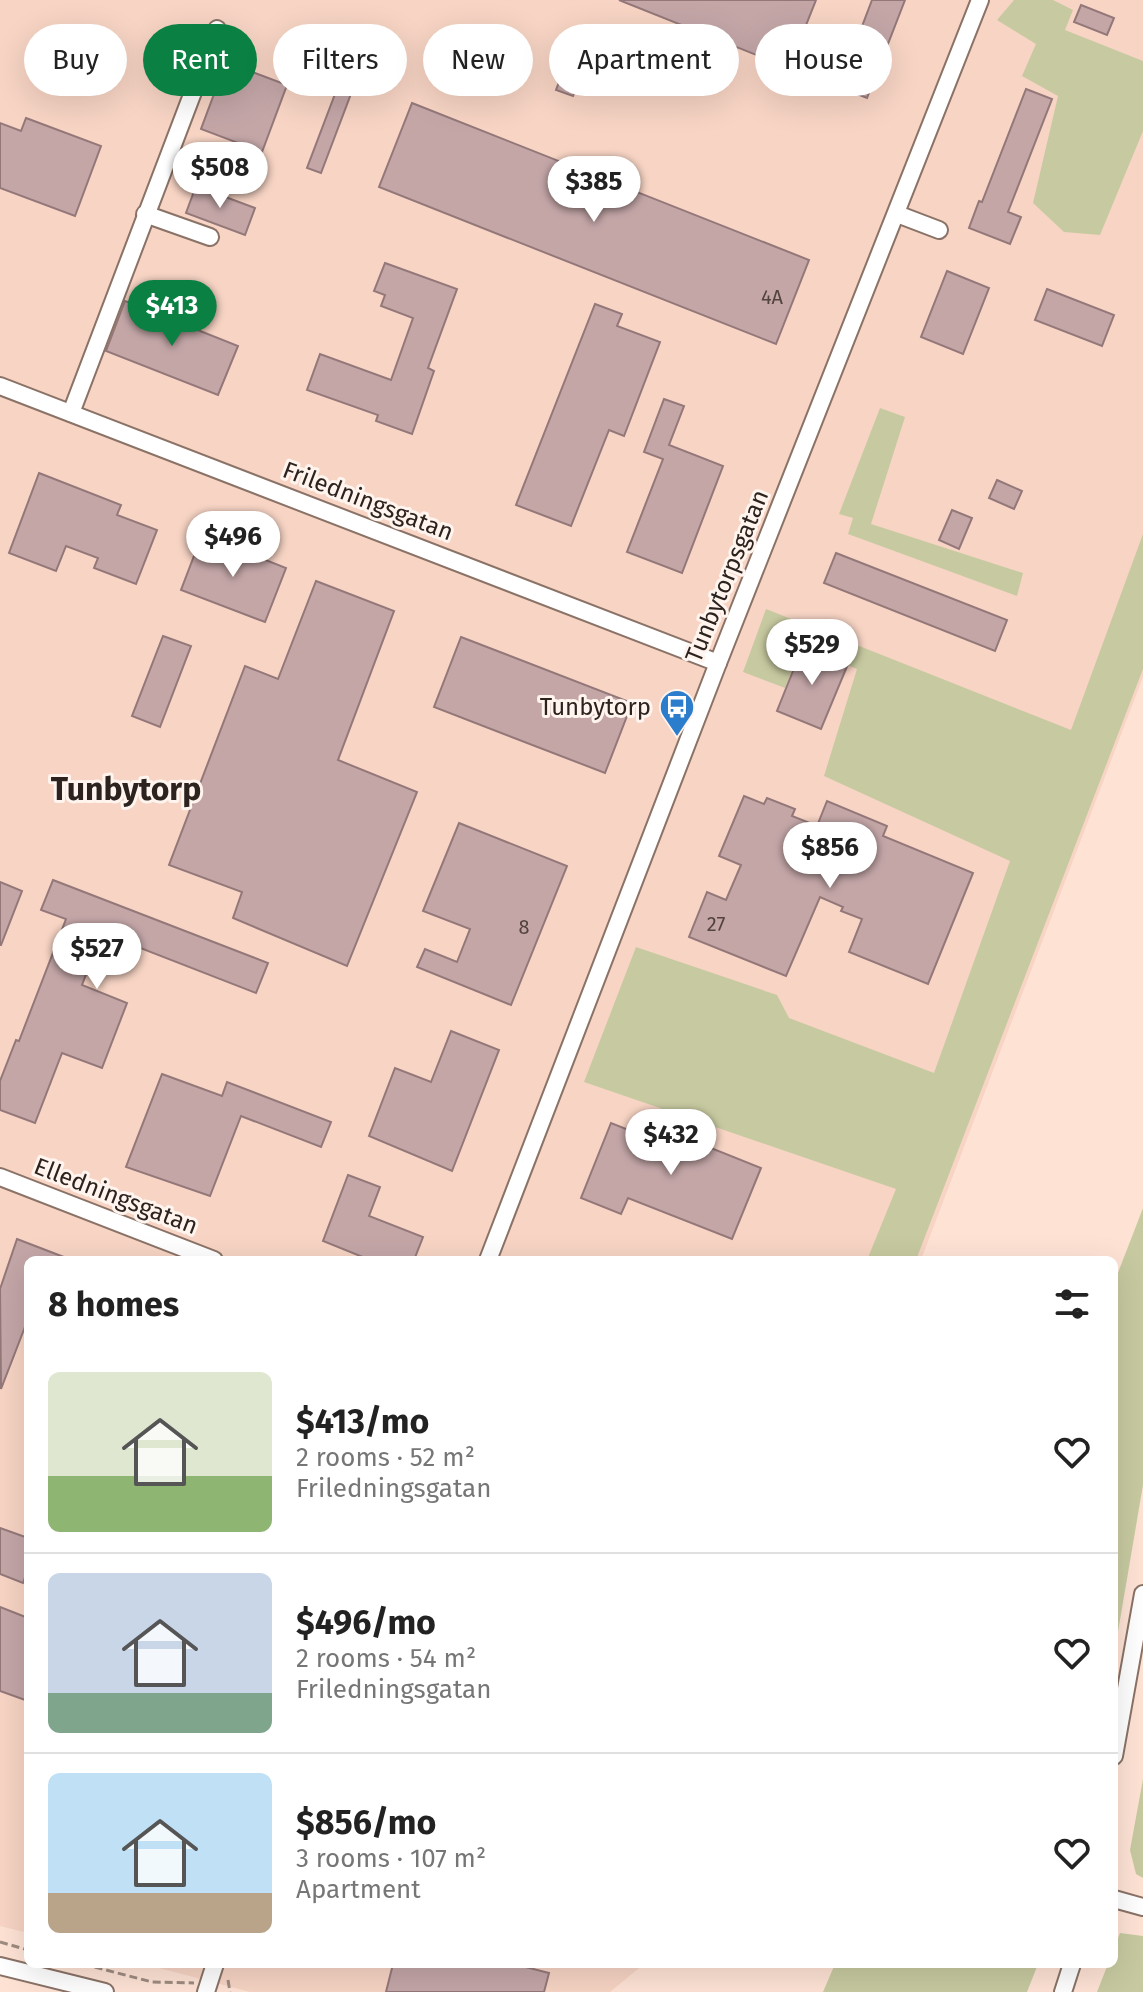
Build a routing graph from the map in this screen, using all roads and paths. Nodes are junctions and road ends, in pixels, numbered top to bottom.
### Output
1 (980, 0) edge
2 (191, 96) edge
3 (145, 214) junction
4 (897, 214) junction
5 (939, 230) dead end
6 (210, 237) dead end
7 (0, 386) edge
8 (71, 413) junction
9 (718, 663) junction
10 (0, 1177) edge
11 (204, 1256) edge
12 (490, 1256) edge
13 (1143, 1594) edge
14 (1118, 1734) edge
15 (1118, 1900) edge
16 (1143, 1907) edge
17 (0, 1942) edge
18 (24, 1949) edge
19 (0, 1966) edge
20 (98, 1968) edge
21 (214, 1968) edge
22 (1071, 1968) edge
23 (207, 1989) edge
24 (105, 1992) edge
25 (229, 1992) edge
26 (1063, 1992) edge

1 - 4 street, Tunbytorpsgatan
2 - 3 street
3 - 6 street
3 - 8 street
4 - 5 street
4 - 9 street, Tunbytorpsgatan
7 - 8 street, Friledningsgatan
8 - 9 street, Friledningsgatan
9 - 12 street, Tunbytorpsgatan
10 - 11 street, Elledningsgatan
13 - 14 street
15 - 16 street
17 - 18 path
19 - 24 street
20 - 23 path
21 - 23 street
22 - 26 street
23 - 25 path

